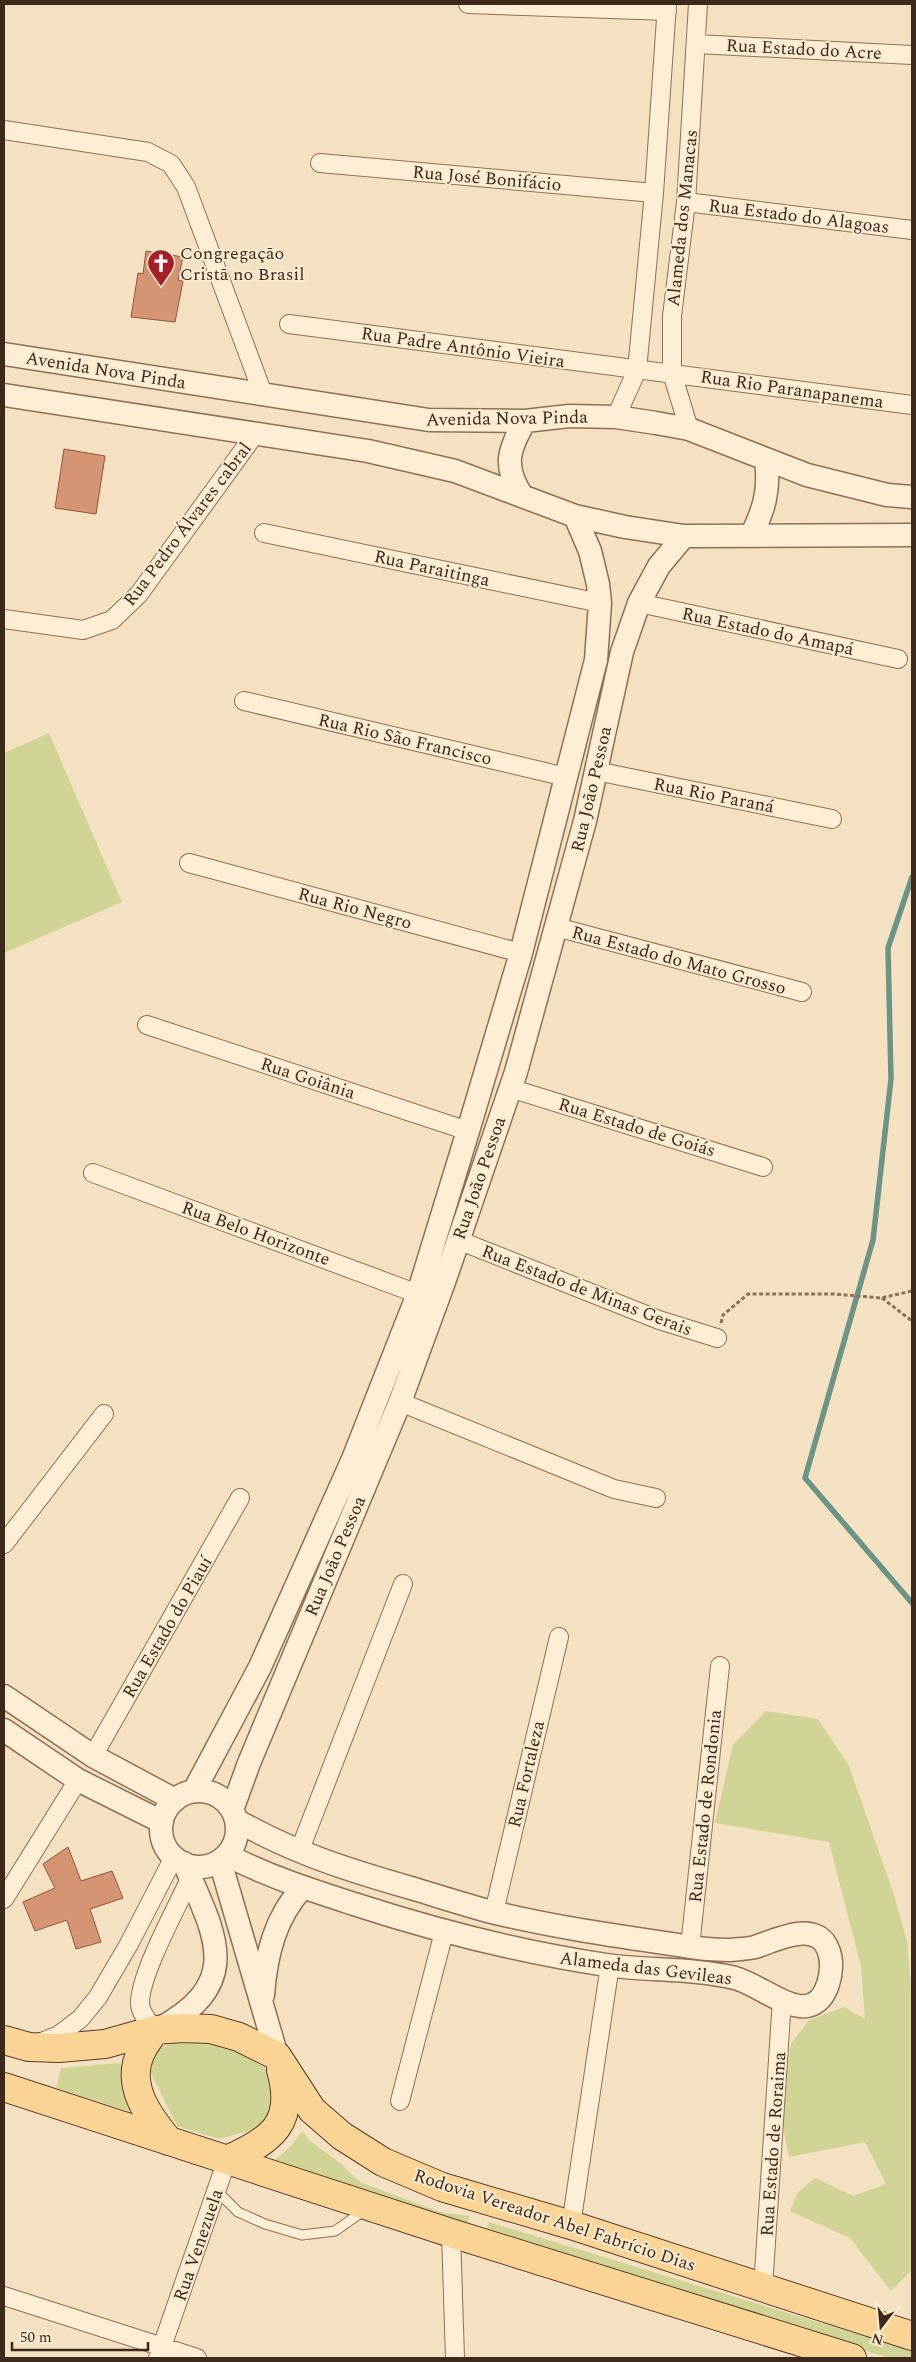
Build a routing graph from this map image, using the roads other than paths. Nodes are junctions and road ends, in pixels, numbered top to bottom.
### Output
1 (468, 4) edge
2 (698, 4) edge
3 (667, 8) edge
4 (696, 44) junction
5 (912, 55) edge
6 (4, 130) edge
7 (320, 164) dead end
8 (654, 194) junction
9 (686, 202) junction
10 (912, 230) edge
11 (289, 324) dead end
12 (4, 354) edge
13 (637, 370) junction
14 (672, 373) junction
15 (263, 394) junction
16 (4, 395) edge
17 (912, 405) edge
18 (616, 417) junction
19 (525, 421) junction
20 (689, 429) junction
21 (255, 434) junction
22 (766, 461) junction
23 (522, 496) junction
24 (912, 497) edge
25 (575, 516) junction
26 (264, 533) dead end
27 (912, 535) edge
28 (684, 536) junction
29 (751, 536) junction
30 (600, 602) junction
31 (638, 602) junction
32 (4, 619) edge
33 (898, 659) dead end
34 (244, 701) dead end
35 (596, 771) junction
36 (566, 776) junction
37 (832, 819) dead end
38 (189, 863) dead end
39 (556, 927) junction
40 (521, 953) junction
41 (802, 992) dead end
42 (147, 1025) dead end
43 (510, 1088) junction
44 (468, 1131) junction
45 (763, 1167) dead end
46 (93, 1173) dead end
47 (458, 1240) junction
48 (418, 1294) junction
49 (717, 1338) road end
50 (400, 1402) junction
51 (104, 1414) dead end
52 (240, 1498) dead end
53 (656, 1498) dead end
54 (4, 1544) edge
55 (403, 1584) dead end
56 (559, 1636) dead end
57 (720, 1666) dead end
58 (4, 1696) edge
59 (4, 1730) edge
60 (93, 1756) junction
61 (78, 1780) junction
62 (184, 1796) junction
63 (234, 1815) junction
64 (162, 1822) junction
65 (298, 1852) junction
66 (223, 1858) junction
67 (183, 1866) junction
68 (302, 1887) junction
69 (4, 1899) edge
70 (494, 1912) junction
71 (444, 1932) junction
72 (690, 1947) junction
73 (610, 1966) junction
74 (782, 1999) junction
75 (263, 2006) junction
76 (155, 2030) junction
77 (16, 2043) edge
78 (277, 2056) junction
79 (4, 2087) edge
80 (400, 2101) dead end
81 (169, 2142) junction
82 (227, 2160) junction
83 (217, 2191) junction
84 (370, 2206) junction
85 (571, 2225) junction
86 (451, 2233) junction
87 (764, 2288) junction
88 (4, 2296) edge
89 (912, 2336) edge
90 (160, 2353) edge
91 (197, 2358) edge
92 (456, 2358) edge
93 (852, 2358) edge

1 - 3 street
2 - 4 street, Alameda dos Manacas
3 - 8 street, Alameda dos Manacas
4 - 5 street, Rua Estado do Acre
4 - 9 street, Alameda dos Manacas
6 - 15 street
7 - 8 street, Rua José Bonifácio
8 - 13 street, Alameda dos Manacas
9 - 10 street, Rua Estado do Alagoas
9 - 14 street, Alameda dos Manacas
11 - 13 street, Rua Padre Antônio Vieira
12 - 15 street, Avenida Nova Pinda
13 - 14 street, Rua Padre Antônio Vieira
13 - 18 street, Alameda dos Manacas
14 - 17 street, Rua Rio Paranapanema
14 - 20 street, Alameda dos Manacas
15 - 19 street, Avenida Nova Pinda
16 - 21 street
18 - 19 street, Avenida Nova Pinda
18 - 20 street, Avenida Nova Pinda
19 - 23 street
20 - 22 street, Avenida Nova Pinda
21 - 23 street
21 - 32 street, Rua Pedro Álvares cabral
22 - 24 street, Avenida Nova Pinda
22 - 29 street
23 - 25 street
25 - 28 street
25 - 30 street, Rua João Pessoa
26 - 30 street, Rua Paraitinga
27 - 29 street
28 - 29 street
28 - 31 street, Rua João Pessoa
30 - 36 street, Rua João Pessoa
31 - 33 street, Rua Estado do Amapá
31 - 35 street, Rua João Pessoa
34 - 36 street, Rua Rio São Francisco
35 - 37 street, Rua Rio Paraná
35 - 39 street, Rua João Pessoa
36 - 40 street, Rua João Pessoa
38 - 40 street, Rua Rio Negro
39 - 41 street, Rua Estado do Mato Grosso
39 - 43 street, Rua João Pessoa
40 - 44 street, Rua João Pessoa
42 - 44 street, Rua Goiânia
43 - 45 street, Rua Estado de Goiás
43 - 47 street, Rua João Pessoa
44 - 48 street, Rua João Pessoa
46 - 48 street, Rua Belo Horizonte
47 - 49 street, Rua Estado de Minas Gerais
47 - 50 street, Rua João Pessoa
48 - 62 street, Rua João Pessoa
50 - 53 street
50 - 63 street, Rua João Pessoa
51 - 54 street
52 - 60 street, Rua Estado do Piauí
55 - 65 street
56 - 70 street, Rua Fortaleza
57 - 72 street, Rua Estado de Rondonia
58 - 60 street, Alameda das Gevileas
59 - 61 street
60 - 62 street, Alameda das Gevileas
61 - 64 street
61 - 69 street
62 - 63 street, Alameda das Gevileas
62 - 64 street
63 - 65 street, Alameda das Gevileas
63 - 66 street
64 - 67 street
65 - 70 street, Alameda das Gevileas
66 - 67 street
66 - 68 street, Alameda das Gevileas
66 - 75 street
67 - 76 street
67 - 76 street
67 - 77 street
68 - 71 street, Alameda das Gevileas
68 - 75 street
70 - 72 street, Alameda das Gevileas
71 - 73 street, Alameda das Gevileas
71 - 80 street
72 - 74 street, Alameda das Gevileas
73 - 74 street, Alameda das Gevileas
73 - 85 street
74 - 87 street, Rua Estado de Roraima
75 - 78 street
76 - 77 main road
76 - 78 main road
76 - 81 main road
78 - 82 main road
78 - 85 main road, Rodovia Vereador Abel Fabrício Dias
79 - 81 main road
81 - 82 main road
82 - 83 street, Rua Venezuela
82 - 84 main road
83 - 84 lane
83 - 90 street, Rua Venezuela
84 - 86 main road
85 - 87 main road, Rodovia Vereador Abel Fabrício Dias
86 - 92 street
86 - 93 main road
87 - 89 main road, Rodovia Vereador Abel Fabrício Dias
88 - 90 street
90 - 91 street

